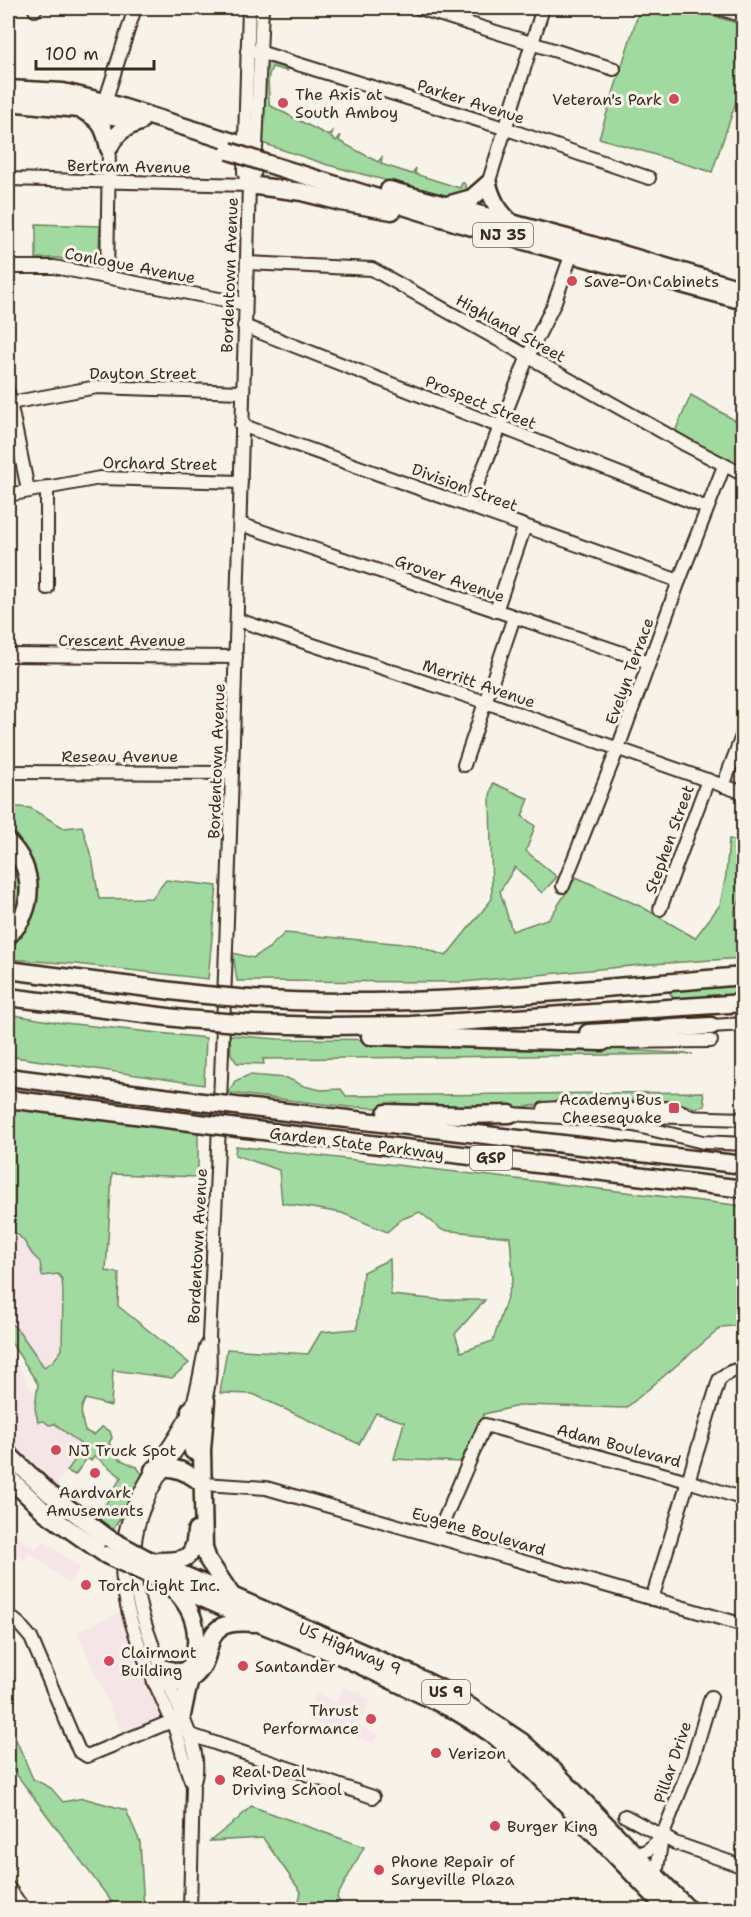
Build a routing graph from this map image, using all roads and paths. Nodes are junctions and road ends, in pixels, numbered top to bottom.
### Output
1 (135, 8) edge
2 (249, 8) edge
3 (262, 8) edge
4 (419, 8) edge
5 (543, 8) edge
6 (717, 8) edge
7 (744, 16) edge
8 (532, 43) junction
9 (253, 51) junction
10 (614, 69) dead end
11 (8, 89) edge
12 (8, 102) edge
13 (105, 102) junction
14 (78, 109) junction
15 (140, 123) junction
16 (504, 128) junction
17 (232, 147) junction
18 (109, 148) junction
19 (265, 157) junction
20 (649, 178) dead end
21 (8, 179) edge
22 (108, 182) junction
23 (488, 184) junction
24 (249, 185) junction
25 (446, 205) junction
26 (458, 223) junction
27 (512, 224) junction
28 (572, 253) junction
29 (247, 263) junction
30 (8, 267) edge
31 (107, 277) junction
32 (744, 290) edge
33 (744, 301) edge
34 (245, 304) junction
35 (244, 326) junction
36 (528, 356) junction
37 (242, 392) junction
38 (9, 398) edge
39 (241, 424) junction
40 (500, 427) junction
41 (724, 466) junction
42 (744, 475) edge
43 (241, 482) junction
44 (47, 487) junction
45 (28, 490) junction
46 (8, 495) edge
47 (469, 505) junction
48 (707, 508) junction
49 (240, 524) junction
50 (525, 526) junction
51 (678, 581) junction
52 (46, 588) dead end
53 (496, 611) junction
54 (514, 617) junction
55 (237, 620) junction
56 (8, 655) edge
57 (236, 657) junction
58 (649, 662) junction
59 (485, 702) junction
60 (744, 731) edge
61 (618, 748) junction
62 (464, 765) dead end
63 (8, 772) edge
64 (232, 773) junction
65 (708, 780) junction
66 (723, 786) junction
67 (744, 793) edge
68 (8, 842) edge
69 (563, 886) dead end
70 (660, 909) dead end
71 (8, 936) edge
72 (8, 970) edge
73 (744, 976) edge
74 (8, 997) edge
75 (744, 1003) edge
76 (253, 1024) junction
77 (744, 1024) edge
78 (711, 1034) junction
79 (500, 1039) junction
80 (603, 1042) joint
81 (8, 1077) edge
82 (8, 1099) edge
83 (298, 1113) junction
84 (510, 1114) junction
85 (744, 1119) edge
86 (744, 1144) edge
87 (744, 1165) edge
88 (744, 1188) edge
89 (209, 1337) junction
90 (744, 1371) edge
91 (206, 1400) junction
92 (190, 1410) junction
93 (192, 1429) junction
94 (8, 1454) edge
95 (159, 1472) junction
96 (8, 1477) edge
97 (688, 1481) junction
98 (198, 1485) junction
99 (744, 1499) edge
100 (437, 1536) junction
101 (148, 1564) junction
102 (165, 1581) junction
103 (232, 1597) junction
104 (652, 1599) junction
105 (8, 1615) edge
106 (261, 1624) junction
107 (744, 1625) edge
108 (199, 1662) junction
109 (162, 1678) junction
110 (192, 1678) junction
111 (711, 1697) dead end
112 (183, 1725) junction
113 (193, 1785) junction
114 (373, 1797) dead end
115 (626, 1816) dead end
116 (662, 1837) junction
117 (636, 1855) junction
118 (744, 1867) edge
119 (656, 1875) junction
120 (8, 1887) edge
121 (24, 1910) edge
122 (190, 1910) edge
123 (669, 1910) edge
124 (689, 1910) edge

1 - 13 street
2 - 9 street, Bordentown Avenue
3 - 9 street, Bordentown Avenue
4 - 8 street
5 - 8 street
6 - 7 street
8 - 10 street
8 - 16 street
9 - 16 street, Parker Avenue
9 - 24 street, Bordentown Avenue
11 - 13 highway, NJ 35
12 - 14 highway, NJ 35
13 - 17 highway, NJ 35
14 - 15 highway, NJ 35
14 - 18 highway
15 - 17 highway, NJ 35
15 - 18 highway
16 - 20 street, Parker Avenue
16 - 23 street
17 - 19 highway, NJ 35
18 - 22 street
19 - 25 highway, NJ 35
19 - 26 highway, NJ 35
21 - 22 street, Bertram Avenue
22 - 24 street, Bertram Avenue
22 - 31 street
23 - 25 highway
23 - 27 highway
24 - 26 highway
24 - 29 street, Bordentown Avenue
25 - 27 highway, NJ 35
26 - 28 highway, NJ 35
27 - 32 highway, NJ 35
28 - 33 highway, NJ 35
28 - 36 street
29 - 34 street, Bordentown Avenue
29 - 36 street, Highland Street
30 - 31 street, Conlogue Avenue
31 - 34 street, Conlogue Avenue
34 - 35 street, Bordentown Avenue
35 - 37 street, Bordentown Avenue
35 - 40 street, Prospect Street
36 - 40 street
36 - 41 street, Highland Street
37 - 38 street, Dayton Street
37 - 39 street, Bordentown Avenue
38 - 45 street
39 - 43 street, Bordentown Avenue
39 - 47 street, Division Street
40 - 47 street
40 - 48 street, Prospect Street
41 - 42 street, Highland Street
41 - 48 street, Evelyn Terrace
43 - 44 street, Orchard Street
43 - 49 street, Bordentown Avenue
44 - 45 street, Orchard Street
44 - 52 street
45 - 46 street, Orchard Street
47 - 50 street, Division Street
48 - 51 street, Evelyn Terrace
49 - 53 street, Grover Avenue
49 - 55 street, Bordentown Avenue
50 - 51 street, Division Street
50 - 53 street
51 - 58 street, Evelyn Terrace
53 - 54 street, Grover Avenue
54 - 58 street, Grover Avenue
54 - 59 street
55 - 57 street, Bordentown Avenue
55 - 59 street, Merritt Avenue
56 - 57 street, Crescent Avenue
57 - 64 street, Bordentown Avenue
58 - 61 street, Evelyn Terrace
59 - 61 street, Merritt Avenue
59 - 62 street
60 - 66 street
61 - 65 street, Merritt Avenue
61 - 69 street, Evelyn Terrace
63 - 64 street, Reseau Avenue
64 - 89 street, Bordentown Avenue
65 - 66 street, Merritt Avenue
65 - 70 street, Stephen Street
66 - 67 street
68 - 71 highway
72 - 73 highway, bridge
74 - 76 highway, bridge
75 - 76 highway
76 - 79 highway
77 - 78 street
78 - 79 highway
78 - 80 street
79 - 80 highway
81 - 83 highway, Garden State Parkway / GSP, bridge
82 - 88 highway, Garden State Parkway / GSP, bridge
83 - 84 highway
83 - 87 highway, Garden State Parkway / GSP
84 - 85 street
84 - 86 street
89 - 91 street, Bordentown Avenue
89 - 92 street, Bordentown Avenue
90 - 97 street
91 - 93 street, Bordentown Avenue
91 - 98 highway
92 - 93 highway
92 - 95 street, Bordentown Avenue
93 - 95 street, Bordentown Avenue
93 - 98 highway
94 - 101 highway, US Highway 9 / US 9, bridge
95 - 98 highway
95 - 109 street, Bordentown Avenue
96 - 101 highway, US Highway 9 / US 9, bridge
97 - 99 street, Adam Boulevard
97 - 100 street, Adam Boulevard
97 - 104 street
98 - 100 street, Eugene Boulevard
98 - 101 highway
98 - 103 highway
100 - 104 street, Eugene Boulevard
101 - 102 highway, US Highway 9 / US 9
101 - 103 highway, US Highway 9 / US 9
102 - 106 highway, US Highway 9 / US 9
102 - 108 highway
103 - 117 highway, US Highway 9 / US 9
104 - 107 street, Eugene Boulevard
105 - 112 street
106 - 108 highway
106 - 123 highway, US Highway 9 / US 9
108 - 109 highway
108 - 110 highway
108 - 112 highway
109 - 110 highway
109 - 112 street, Bordentown Avenue
110 - 112 highway
111 - 116 street, Pillar Drive
112 - 113 street, Bordentown Avenue
112 - 113 street, Bordentown Avenue
112 - 114 street
113 - 122 street, Bordentown Avenue
115 - 116 street
116 - 117 street
116 - 118 street
116 - 119 street, Pillar Drive
117 - 119 highway, US Highway 9 / US 9
119 - 124 highway, US Highway 9 / US 9
120 - 121 street

